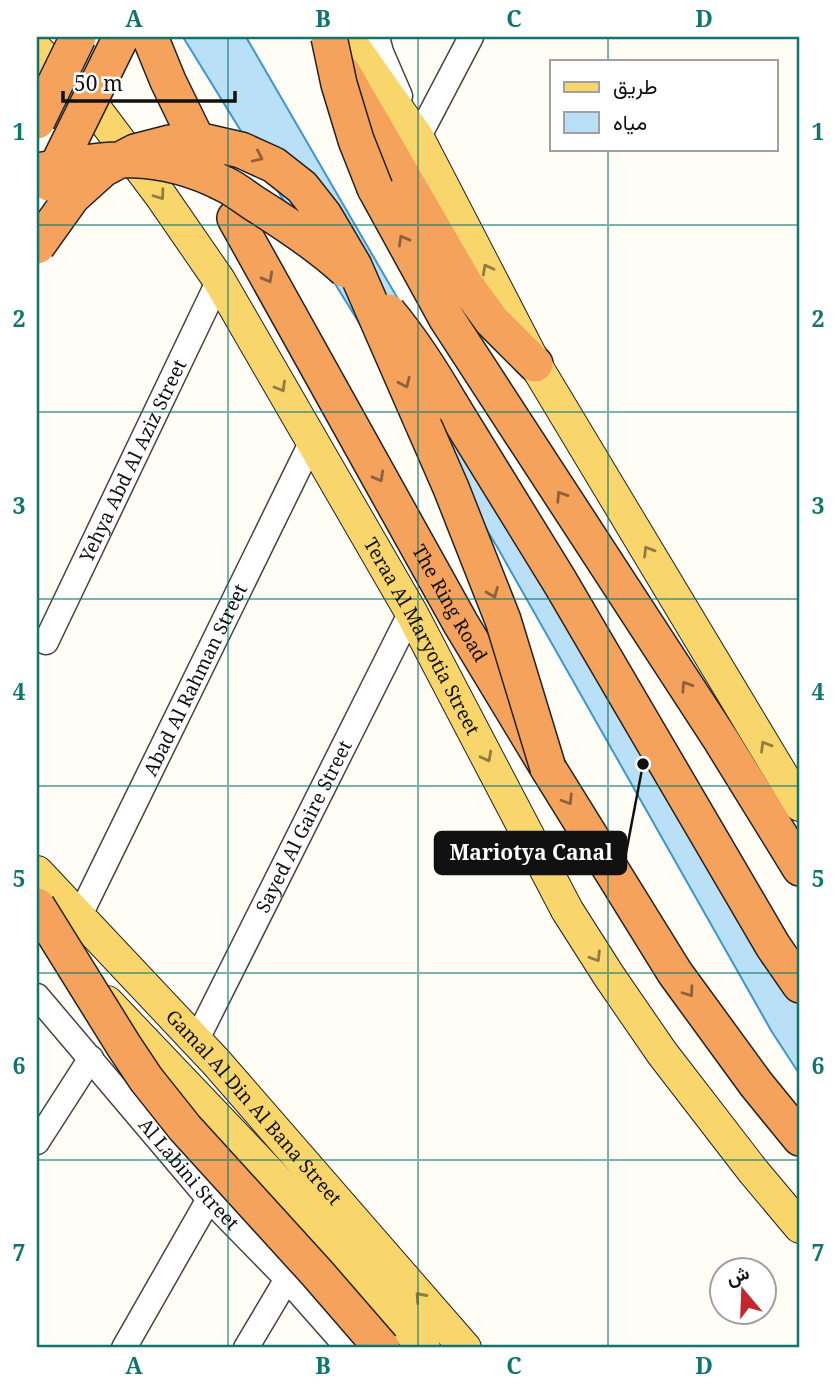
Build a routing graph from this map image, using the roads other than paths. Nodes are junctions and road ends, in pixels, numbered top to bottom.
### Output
1 (78, 37) edge
2 (121, 37) edge
3 (150, 37) edge
4 (323, 37) edge
5 (329, 37) edge
6 (347, 37) edge
7 (377, 37) edge
8 (471, 37) edge
9 (37, 50) edge
10 (37, 121) edge
11 (418, 138) junction
12 (37, 171) edge
13 (37, 212) edge
14 (37, 246) edge
15 (219, 280) junction
16 (535, 364) junction
17 (312, 441) junction
18 (411, 612) junction
19 (46, 642) dead end
20 (548, 768) junction
21 (800, 805) edge
22 (800, 869) edge
23 (37, 872) edge
24 (37, 906) edge
25 (79, 917) junction
26 (37, 931) edge
27 (800, 985) edge
28 (37, 996) edge
29 (196, 1041) junction
30 (91, 1058) junction
31 (800, 1138) edge
32 (37, 1142) edge
33 (209, 1199) junction
34 (800, 1227) edge
35 (287, 1279) junction
36 (124, 1348) edge
37 (246, 1348) edge
38 (348, 1348) edge
39 (382, 1348) edge
40 (424, 1348) edge
41 (466, 1348) edge

1 - 10 highway, bridge
2 - 13 highway, bridge
3 -> 20 highway, The Ring Road, bridge
4 - 16 highway, bridge
22 -> 5 highway, bridge
6 - 11 main road
7 - 11 street
8 - 11 street
9 -> 15 main road, Teraa Al Maryotia Street
16 -> 11 main road
12 - 27 highway, bridge
14 -> 20 highway, bridge
15 -> 17 main road, Teraa Al Maryotia Street
15 - 19 street, Yehya Abd Al Aziz Street
21 -> 16 main road
17 - 18 main road, Teraa Al Maryotia Street
17 - 25 street, Abad Al Rahman Street
18 - 29 street, Sayed Al Gaire Street
18 -> 34 main road, Teraa Al Maryotia Street
20 -> 31 highway, The Ring Road
23 - 25 main road, Gamal Al Din Al Bana Street
24 - 39 highway, bridge
25 - 29 main road, Gamal Al Din Al Bana Street
26 - 40 main road, Gamal Al Din Al Bana Street
28 - 30 street, Al Labini Street
41 -> 29 main road, Gamal Al Din Al Bana Street
30 - 32 street
30 - 33 street, Al Labini Street
33 - 35 street, Al Labini Street
33 - 36 street
35 - 37 street
35 - 38 street, Al Labini Street

